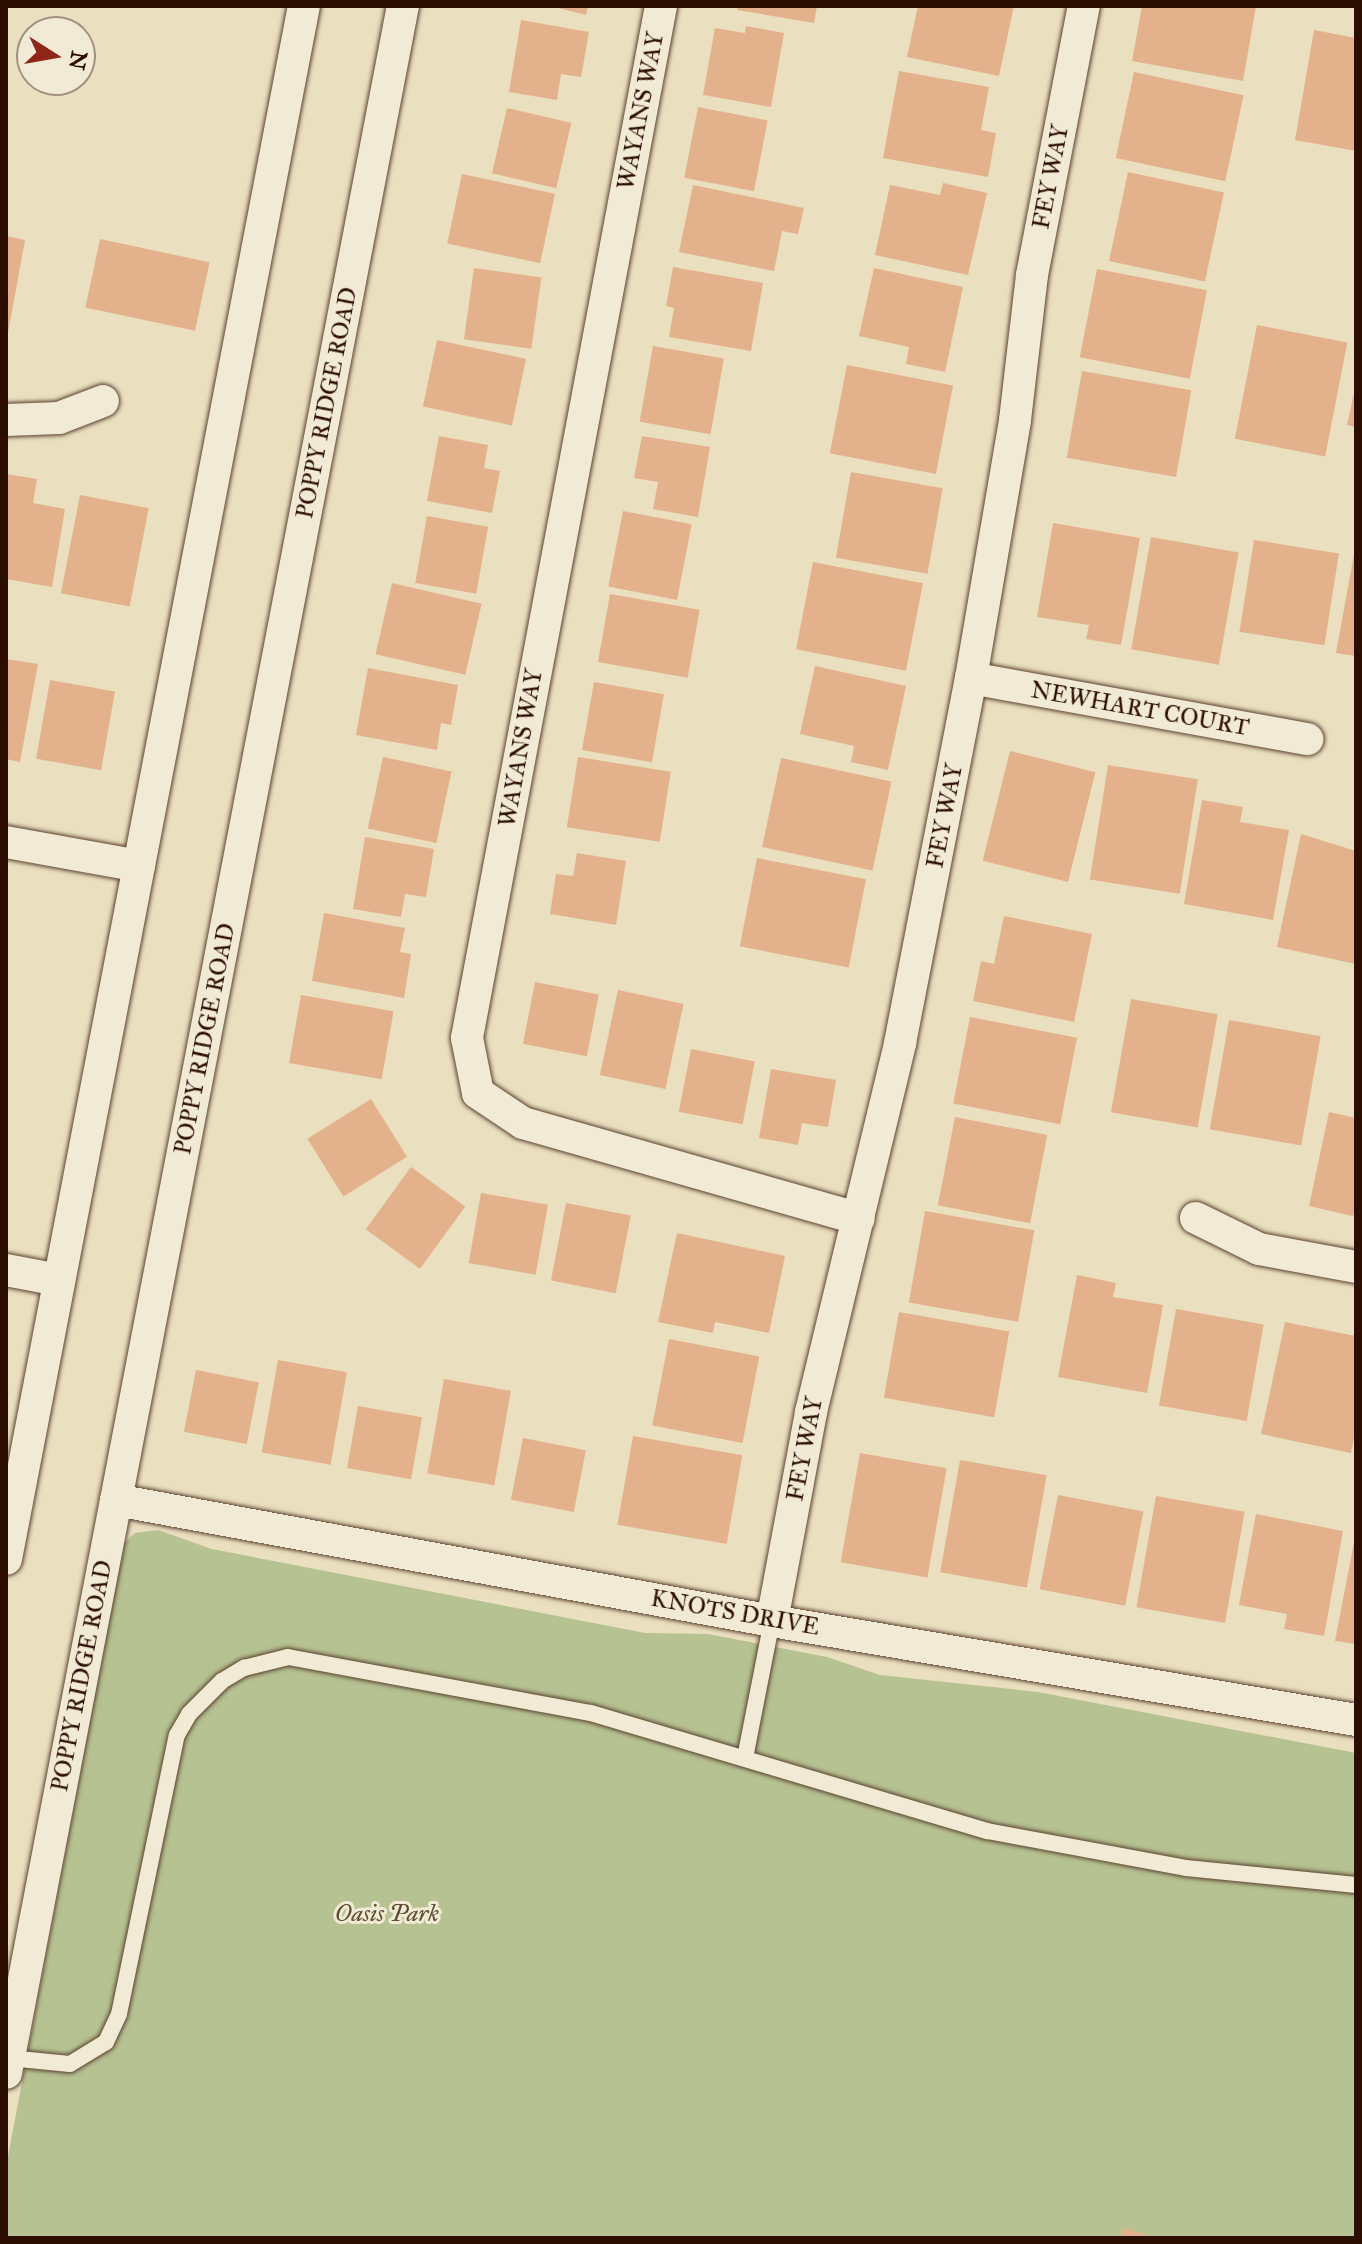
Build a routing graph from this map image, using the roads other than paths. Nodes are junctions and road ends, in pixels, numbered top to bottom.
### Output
1 (304, 6) edge
2 (403, 6) edge
3 (661, 6) edge
4 (1084, 6) edge
5 (103, 401) dead end
6 (6, 420) edge
7 (971, 678) junction
8 (1308, 739) dead end
9 (6, 842) edge
10 (139, 866) junction
11 (1196, 1218) dead end
12 (859, 1219) junction
13 (1356, 1267) edge
14 (6, 1270) edge
15 (59, 1280) junction
16 (116, 1500) junction
17 (6, 1559) edge
18 (772, 1621) junction
19 (1356, 1720) edge
20 (745, 1758) junction
21 (1356, 1885) edge
22 (7, 2063) edge

1 - 10 street
2 - 16 street, POPPY RIDGE ROAD
3 - 12 street, WAYANS WAY
4 - 7 street, FEY WAY
5 - 6 street
7 - 8 street, NEWHART COURT
7 - 12 street, FEY WAY
9 - 10 street
10 - 15 street
11 - 13 street
12 - 18 street, FEY WAY
14 - 15 street
15 - 17 street
16 - 18 street, KNOTS DRIVE
16 - 22 street, POPPY RIDGE ROAD
18 - 19 street, KNOTS DRIVE
18 - 20 lane
20 - 21 lane
20 - 22 lane

